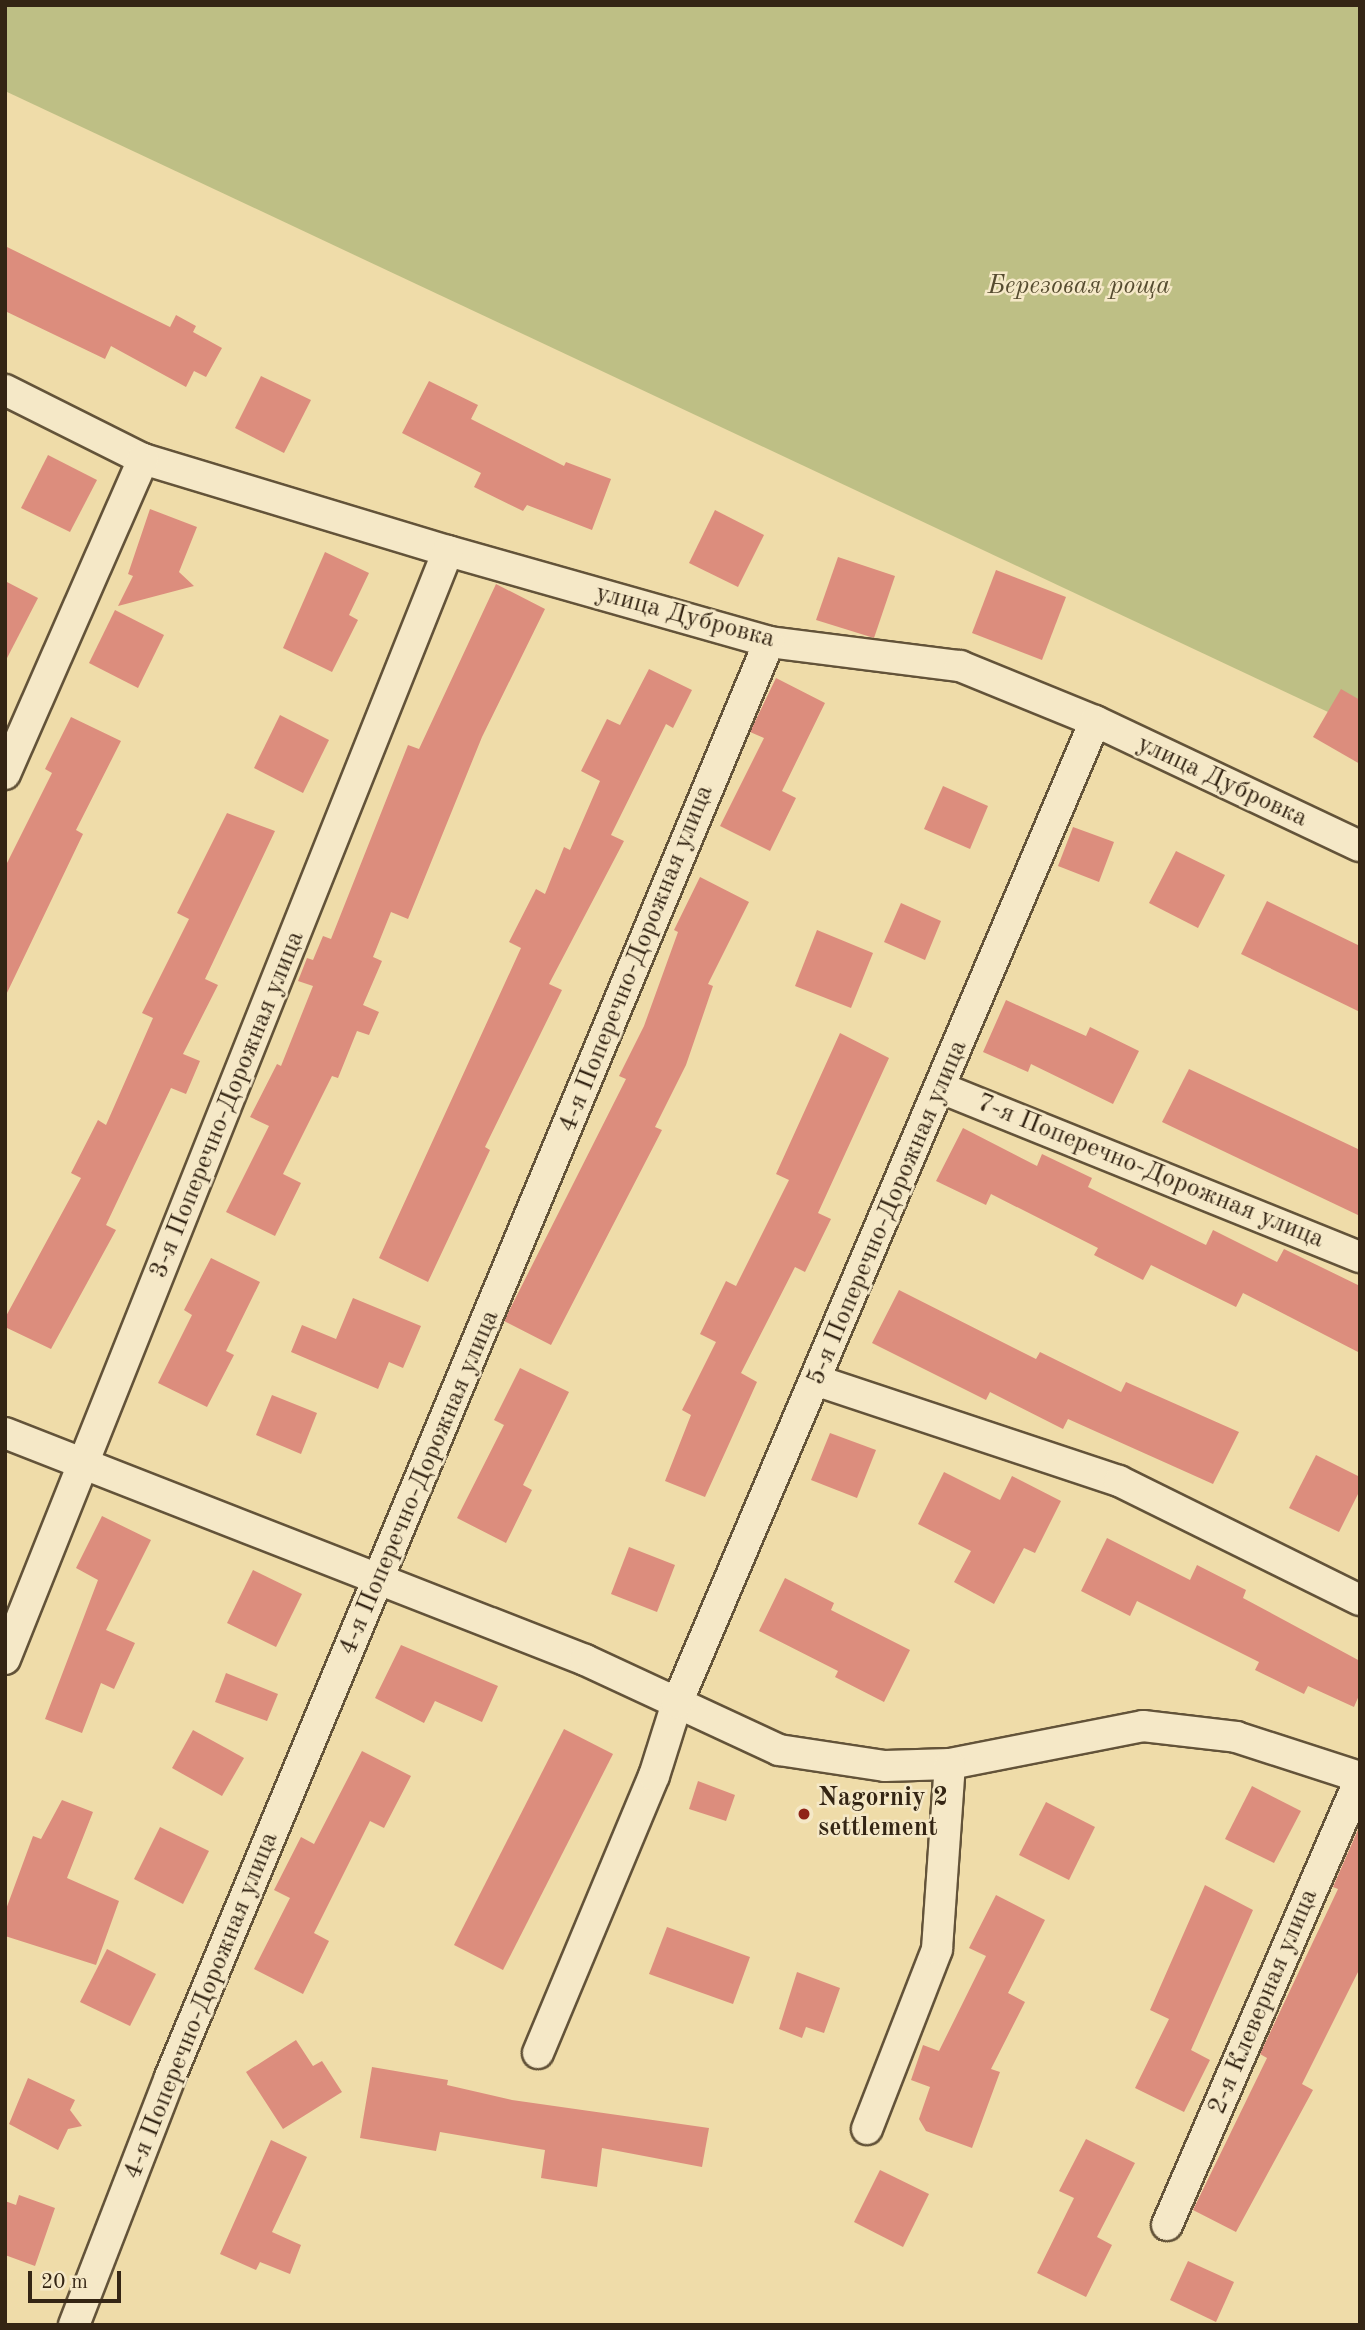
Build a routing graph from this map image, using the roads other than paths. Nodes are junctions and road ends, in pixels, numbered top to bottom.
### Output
1 (5, 390) edge
2 (143, 459) junction
3 (448, 551) junction
4 (769, 642) junction
5 (1095, 721) junction
6 (5, 774) edge
7 (1360, 846) edge
8 (941, 1088) junction
9 (1360, 1257) edge
10 (818, 1381) junction
11 (5, 1433) edge
12 (85, 1465) junction
13 (381, 1578) junction
14 (1360, 1600) edge
15 (5, 1659) edge
16 (677, 1703) junction
17 (950, 1764) junction
18 (1360, 1778) edge
19 (538, 2053) dead end
20 (867, 2129) dead end
21 (1167, 2225) dead end
22 (74, 2325) edge

1 - 2 street, улица Дубровка
2 - 3 street, улица Дубровка
2 - 6 street
3 - 4 street, улица Дубровка
3 - 12 street, 3-я Поперечно-Дорожная улица
4 - 5 street, улица Дубровка
4 - 13 street, 4-я Поперечно-Дорожная улица
5 - 7 street, улица Дубровка
5 - 8 street, 5-я Поперечно-Дорожная улица
8 - 9 street, 7-я Поперечно-Дорожная улица
8 - 10 street, 5-я Поперечно-Дорожная улица
10 - 14 street
10 - 16 street, 5-я Поперечно-Дорожная улица
11 - 12 street
12 - 13 street
12 - 15 street, 3-я Поперечно-Дорожная улица
13 - 16 street
13 - 22 street, 4-я Поперечно-Дорожная улица
16 - 17 street
16 - 19 street, 5-я Поперечно-Дорожная улица
17 - 18 street
17 - 20 street
18 - 21 street, 2-я Клеверная улица

